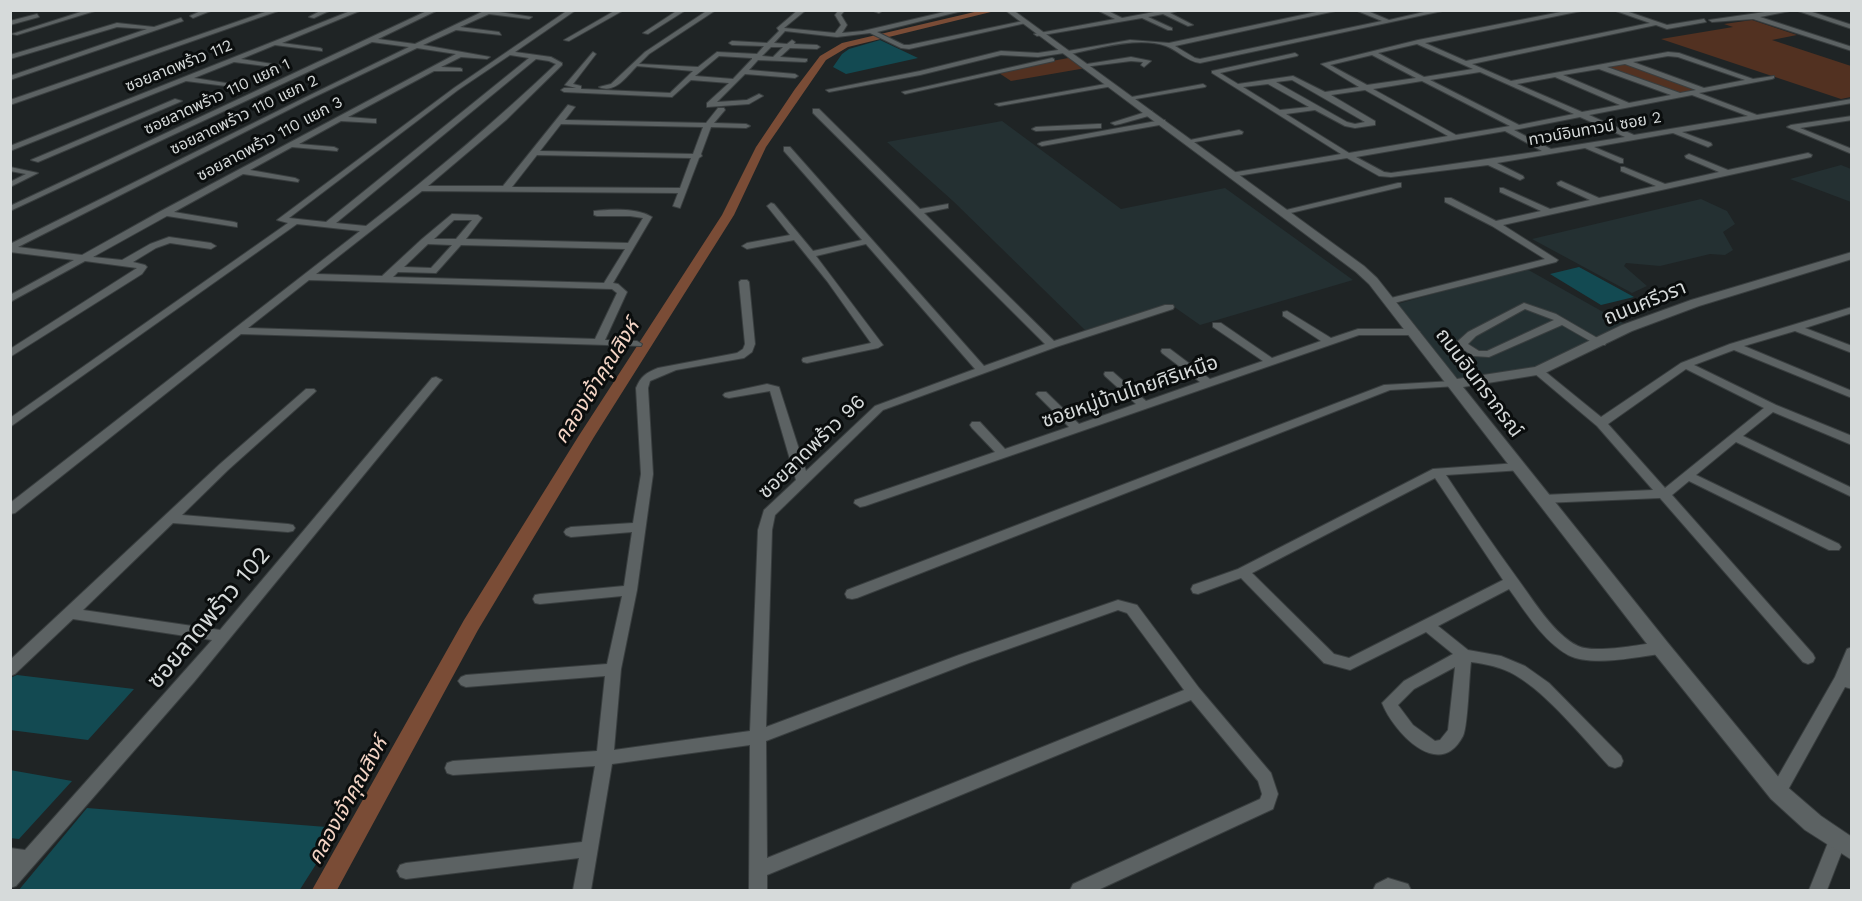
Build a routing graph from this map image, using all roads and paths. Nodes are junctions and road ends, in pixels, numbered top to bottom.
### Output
1 (95, 10) edge
2 (210, 10) edge
3 (278, 10) edge
4 (328, 10) edge
5 (359, 10) edge
6 (435, 10) edge
7 (573, 10) edge
8 (621, 10) edge
9 (683, 10) edge
10 (713, 10) edge
11 (803, 10) edge
12 (842, 10) edge
13 (874, 10) edge
14 (963, 10) edge
15 (1100, 10) edge
16 (1139, 10) edge
17 (1178, 10) edge
18 (1337, 10) edge
19 (1358, 10) edge
20 (1444, 10) edge
21 (1583, 10) edge
22 (1616, 10) edge
23 (1792, 10) edge
24 (1798, 10) edge
25 (490, 11) edge
26 (879, 11) edge
27 (1009, 11) edge
28 (1165, 13) junction
29 (37, 16) dead end
30 (193, 16) dead end
31 (1148, 16) junction
32 (312, 17) dead end
33 (529, 17) dead end
34 (1753, 17) junction
35 (181, 20) dead end
36 (1122, 20) junction
37 (1712, 20) dead end
38 (1387, 21) junction
39 (1704, 21) dead end
40 (10, 23) edge
41 (1023, 23) junction
42 (1655, 24) junction
43 (1190, 25) dead end
44 (1851, 27) edge
45 (155, 29) junction
46 (456, 29) junction
47 (1170, 29) dead end
48 (29, 30) junction
49 (782, 31) junction
50 (646, 33) dead end
51 (802, 33) junction
52 (873, 33) junction
53 (15, 34) dead end
54 (48, 34) dead end
55 (499, 34) dead end
56 (837, 34) junction
57 (1037, 34) junction
58 (1210, 37) junction
59 (370, 40) junction
60 (567, 40) dead end
61 (1221, 42) dead end
62 (1418, 42) junction
63 (732, 43) dead end
64 (276, 44) junction
65 (767, 44) junction
66 (1169, 45) junction
67 (418, 46) junction
68 (788, 46) junction
69 (818, 47) dead end
70 (1232, 47) dead end
71 (1851, 49) edge
72 (320, 50) dead end
73 (1243, 52) junction
74 (507, 53) junction
75 (1373, 53) junction
76 (593, 54) dead end
77 (461, 55) junction
78 (1070, 55) junction
79 (1295, 55) dead end
80 (535, 56) junction
81 (10, 57) edge
82 (487, 57) dead end
83 (756, 57) junction
84 (1255, 57) dead end
85 (775, 59) junction
86 (231, 60) junction
87 (805, 60) dead end
88 (1624, 62) junction
89 (1465, 63) junction
90 (1144, 65) dead end
91 (640, 66) dead end
92 (1600, 66) junction
93 (279, 67) dead end
94 (434, 69) junction
95 (698, 69) junction
96 (460, 70) dead end
97 (1480, 70) junction
98 (742, 72) junction
99 (1556, 74) junction
100 (795, 76) dead end
101 (1772, 77) dead end
102 (10, 78) edge
103 (689, 78) junction
104 (1423, 78) junction
105 (184, 79) junction
106 (735, 81) junction
107 (1268, 81) junction
108 (1752, 81) junction
109 (1510, 83) junction
110 (1111, 85) junction
111 (232, 86) dead end
112 (1203, 86) dead end
113 (1236, 86) junction
114 (1364, 87) junction
115 (564, 90) dead end
116 (829, 90) dead end
117 (1705, 91) junction
118 (905, 92) dead end
119 (672, 94) junction
120 (1324, 94) junction
121 (1694, 94) junction
122 (759, 96) dead end
123 (1682, 96) junction
124 (1130, 98) junction
125 (178, 101) dead end
126 (1851, 101) edge
127 (10, 103) edge
128 (663, 104) dead end
129 (999, 104) dead end
130 (1343, 104) junction
131 (1629, 105) junction
132 (571, 107) dead end
133 (1316, 108) junction
134 (721, 110) dead end
135 (816, 111) dead end
136 (1149, 113) junction
137 (1277, 113) junction
138 (1580, 115) junction
139 (1758, 117) junction
140 (1851, 118) edge
141 (339, 119) junction
142 (373, 121) dead end
143 (75, 122) junction
144 (560, 122) junction
145 (1162, 122) junction
146 (708, 125) junction
147 (746, 126) dead end
148 (1518, 127) junction
149 (112, 128) junction
150 (1036, 129) dead end
151 (1506, 129) junction
152 (1675, 131) junction
153 (1239, 132) dead end
154 (1456, 138) junction
155 (1634, 138) junction
156 (1189, 141) junction
157 (1042, 144) dead end
158 (290, 145) junction
159 (1708, 145) dead end
160 (1586, 146) junction
161 (10, 149) edge
162 (334, 149) dead end
163 (787, 149) dead end
164 (1550, 152) junction
165 (1851, 152) edge
166 (535, 153) junction
167 (1347, 155) junction
168 (1808, 155) dead end
169 (698, 156) junction
170 (1689, 156) dead end
171 (35, 160) dead end
172 (1490, 162) junction
173 (10, 169) edge
174 (242, 171) junction
175 (1728, 173) junction
176 (1232, 175) junction
177 (1520, 178) dead end
178 (295, 180) dead end
179 (1562, 183) dead end
180 (10, 185) edge
181 (1398, 185) dead end
182 (420, 188) junction
183 (1665, 188) junction
184 (505, 190) junction
185 (1503, 190) dead end
186 (683, 191) junction
187 (1448, 200) dead end
188 (1598, 201) junction
189 (677, 206) dead end
190 (945, 206) dead end
191 (771, 207) dead end
192 (10, 209) edge
193 (1282, 212) junction
194 (1549, 212) junction
195 (164, 213) junction
196 (597, 213) dead end
197 (918, 213) junction
198 (294, 223) junction
199 (1496, 224) junction
200 (234, 225) dead end
201 (327, 226) junction
202 (367, 229) junction
203 (794, 237) junction
204 (425, 241) junction
205 (869, 241) junction
206 (459, 242) junction
207 (211, 246) dead end
208 (632, 246) junction
209 (747, 246) dead end
210 (10, 248) edge
211 (809, 255) junction
212 (1851, 255) edge
213 (82, 258) junction
214 (124, 263) junction
215 (396, 269) junction
216 (308, 277) junction
217 (385, 279) junction
218 (744, 282) dead end
219 (607, 285) junction
220 (10, 299) edge
221 (1390, 301) junction
222 (1169, 308) dead end
223 (1851, 310) edge
224 (1287, 314) dead end
225 (1561, 321) junction
226 (1217, 325) dead end
227 (1795, 327) junction
228 (240, 331) junction
229 (1415, 332) junction
230 (599, 342) junction
231 (1330, 342) junction
232 (1600, 342) junction
233 (637, 344) dead end
234 (1052, 345) junction
235 (1734, 346) junction
236 (1851, 350) edge
237 (1166, 351) dead end
238 (10, 354) edge
239 (807, 360) dead end
240 (1271, 362) junction
241 (1685, 365) junction
242 (982, 371) junction
243 (1538, 371) junction
244 (1109, 374) dead end
245 (436, 380) dead end
246 (1209, 384) junction
247 (1454, 384) junction
248 (310, 391) dead end
249 (1042, 394) dead end
250 (729, 395) dead end
251 (1851, 395) edge
252 (1143, 404) junction
253 (1772, 407) junction
254 (1601, 423) junction
255 (10, 424) edge
256 (976, 424) dead end
257 (1077, 429) junction
258 (1735, 437) junction
259 (1851, 441) edge
260 (1003, 454) junction
261 (1518, 467) junction
262 (1437, 472) junction
263 (1688, 476) junction
264 (802, 479) junction
265 (1851, 493) edge
266 (1665, 494) junction
267 (1543, 498) junction
268 (860, 503) dead end
269 (10, 510) edge
270 (170, 518) junction
271 (640, 527) junction
272 (288, 528) dead end
273 (571, 532) dead end
274 (1834, 547) dead end
275 (1243, 572) junction
276 (1512, 581) junction
277 (1198, 589) dead end
278 (630, 590) junction
279 (852, 594) dead end
280 (540, 599) dead end
281 (70, 613) junction
282 (1426, 624) junction
283 (223, 636) junction
284 (1661, 648) junction
285 (1851, 654) edge
286 (1464, 655) junction
287 (1808, 657) dead end
288 (613, 669) junction
289 (10, 670) edge
290 (466, 681) dead end
291 (1847, 681) edge
292 (1194, 692) junction
293 (758, 737) junction
294 (605, 758) junction
295 (1615, 761) dead end
296 (453, 768) dead end
297 (1778, 792) junction
298 (1844, 846) edge
299 (589, 849) junction
300 (10, 856) edge
301 (29, 859) junction
302 (759, 870) junction
303 (406, 871) dead end
304 (10, 880) edge
305 (582, 891) edge
306 (758, 891) edge
307 (1078, 891) edge
308 (1382, 891) edge
309 (1402, 891) edge
310 (1818, 891) edge

1 - 48 street
2 - 30 street
3 - 127 street
4 - 32 street
5 - 64 street, ซอยลาดพร้าว 112
6 - 59 street, ซอยลาดพร้าว 110 แยก 1
7 - 74 street
8 - 60 street
9 - 50 street
10 - 76 street
11 - 49 street
12 - 56 street
13 - 26 street
14 - 52 street
15 - 36 street
16 - 31 street
17 - 28 street
18 - 58 street
19 - 38 street
20 - 38 street
21 - 62 street
22 - 42 street
23 - 34 street
24 - 44 street
25 - 33 street
25 - 46 street, ซอยลาดพร้าว 110 แยก 2
27 - 41 street, ถนนอินทราภรณ์
28 - 31 street
28 - 43 street
29 - 40 street
31 - 36 street
31 - 47 street
34 - 37 street
34 - 71 street
35 - 45 street
36 - 57 street
38 - 73 street
39 - 42 street
41 - 52 street
41 - 57 street, ถนนอินทราภรณ์
42 - 89 street
45 - 81 street
45 - 102 street
46 - 55 street
46 - 67 street, ซอยลาดพร้าว 110 แยก 2
48 - 53 street
48 - 54 street
49 - 51 street
49 - 65 street
51 - 56 street
51 - 68 street
52 - 56 street
57 - 78 street, ถนนอินทราภรณ์
58 - 61 street
58 - 66 street
59 - 67 street
59 - 192 street, ซอยลาดพร้าว 110 แยก 1
62 - 75 street
62 - 89 street
63 - 65 street
64 - 72 street
64 - 86 street, ซอยลาดพร้าว 112
65 - 68 street
65 - 83 street
66 - 73 street
66 - 78 street
67 - 77 street
67 - 210 street, ซอยลาดพร้าว 110 แยก 2
68 - 69 street
68 - 85 street
70 - 73 street
73 - 84 street
74 - 80 street
74 - 198 street
75 - 104 street
75 - 114 street
77 - 82 street
77 - 94 street, ซอยลาดพร้าว 110 แยก 3
78 - 90 street
78 - 110 street, ถนนอินทราภรณ์
78 - 116 street
78 - 118 street
79 - 113 street, ทาวน์อินทาวน์ ซอย 2
80 - 182 street
80 - 201 street
83 - 85 street
83 - 95 street
83 - 98 street
85 - 87 street
86 - 93 street
86 - 105 street, ซอยลาดพร้าว 112
88 - 92 street
88 - 108 street
88 - 117 street
89 - 97 street
91 - 95 street
92 - 99 street
92 - 123 street
94 - 96 street
94 - 141 street, ซอยลาดพร้าว 110 แยก 3
95 - 103 street
97 - 104 street
97 - 109 street
98 - 100 street
98 - 106 street
99 - 109 street
99 - 131 street
101 - 108 street
103 - 106 street
103 - 119 street
104 - 114 street
104 - 148 street
105 - 111 street
105 - 143 street, ซอยลาดพร้าว 112
106 - 122 street
107 - 113 street
107 - 120 street
107 - 133 street
108 - 117 street
109 - 138 street
110 - 124 street, ถนนอินทราภรณ์
110 - 129 street
112 - 124 street
113 - 137 street, ทาวน์อินทาวน์ ซอย 2
114 - 120 street
114 - 154 street
115 - 119 street
117 - 121 street
119 - 128 street
120 - 130 street
121 - 123 street
121 - 139 street
123 - 131 street
124 - 136 street, ถนนอินทราภรณ์
125 - 149 street
126 - 139 street, ทาวน์อินทาวน์ ซอย 2
130 - 133 street
130 - 133 street
131 - 138 street
132 - 144 street
133 - 137 street
134 - 146 street
135 - 197 street
136 - 145 street, ถนนอินทราภรณ์
136 - 150 street
137 - 167 street, ทาวน์อินทาวน์ ซอย 2
138 - 148 street
138 - 155 street
139 - 152 street, ทาวน์อินทาวน์ ซอย 2
140 - 165 street
141 - 142 street
141 - 158 street, ซอยลาดพร้าว 110 แยก 3
143 - 149 street
143 - 161 street, ซอยลาดพร้าว 112
144 - 146 street
144 - 166 street
145 - 156 street, ถนนอินทราภรณ์
145 - 157 street
146 - 147 street
146 - 169 street
148 - 151 street
149 - 171 street
151 - 154 street
151 - 164 street
152 - 155 street, ทาวน์อินทาวน์ ซอย 2
152 - 159 street
153 - 156 street
154 - 167 street
155 - 160 street, ทาวน์อินทาวน์ ซอย 2
156 - 176 street, ถนนอินทราภรณ์
158 - 162 street
158 - 174 street, ซอยลาดพร้าว 110 แยก 3
160 - 164 street, ทาวน์อินทาวน์ ซอย 2
160 - 183 street
163 - 205 street
164 - 172 street, ทาวน์อินทาวน์ ซอย 2
166 - 169 street
166 - 184 street
167 - 172 street, ทาวน์อินทาวน์ ซอย 2
167 - 176 street
168 - 175 street
169 - 186 street
170 - 175 street
172 - 177 street
173 - 180 street
174 - 178 street
174 - 195 street, ซอยลาดพร้าว 110 แยก 3
175 - 183 street
176 - 193 street, ถนนอินทราภรณ์
179 - 188 street
181 - 193 street
182 - 184 street
182 - 202 street
183 - 188 street
184 - 186 street
185 - 194 street
186 - 189 street
187 - 199 street
188 - 194 street
190 - 197 street
191 - 203 street
193 - 221 street, ถนนอินทราภรณ์
194 - 199 street
195 - 200 street
195 - 213 street, ซอยลาดพร้าว 110 แยก 3
196 - 208 street
197 - 234 street
198 - 201 street
198 - 255 street
199 - 221 street
201 - 202 street
202 - 216 street
203 - 209 street
203 - 211 street
204 - 206 street
204 - 206 street
204 - 215 street
205 - 211 street
205 - 242 street
206 - 208 street
206 - 215 street
207 - 214 street
208 - 219 street
210 - 213 street
211 - 239 street
212 - 232 street, ถนนศรีวรา
213 - 214 street
213 - 220 street, ซอยลาดพร้าว 110 แยก 3
214 - 238 street
215 - 217 street
216 - 217 street
216 - 228 street
217 - 219 street
218 - 271 street
219 - 230 street
221 - 229 street, ถนนอินทราภรณ์
222 - 234 street, ซอยลาดพร้าว 96
223 - 227 street
224 - 231 street
225 - 225 street
225 - 232 street
226 - 240 street
227 - 235 street
227 - 236 street
228 - 230 street
228 - 269 street
229 - 231 street, ซอยหมู่บ้านไทยศิริเหนือ
229 - 247 street, ถนนอินทราภรณ์
230 - 233 street
231 - 240 street, ซอยหมู่บ้านไทยศิริเหนือ
232 - 243 street, ถนนศรีวรา
234 - 242 street, ซอยลาดพร้าว 96
235 - 241 street
235 - 251 street
237 - 246 street
240 - 246 street, ซอยหมู่บ้านไทยศิริเหนือ
241 - 253 street
241 - 254 street
242 - 264 street, ซอยลาดพร้าว 96
243 - 247 street, ถนนศรีวรา
243 - 254 street
244 - 252 street
245 - 283 street, ซอยลาดพร้าว 102
246 - 252 street, ซอยหมู่บ้านไทยศิริเหนือ
247 - 261 street, ถนนอินทราภรณ์
247 - 279 street
248 - 270 street
249 - 257 street
250 - 264 street
252 - 257 street, ซอยหมู่บ้านไทยศิริเหนือ
253 - 258 street
253 - 259 street
254 - 266 street
256 - 260 street
257 - 260 street, ซอยหมู่บ้านไทยศิริเหนือ
258 - 263 street
258 - 265 street
260 - 268 street, ซอยหมู่บ้านไทยศิริเหนือ
261 - 262 street
261 - 267 street, ถนนอินทราภรณ์
262 - 275 street
262 - 276 street
263 - 266 street
263 - 274 street
264 - 293 street, ซอยลาดพร้าว 96
266 - 267 street
266 - 287 street
267 - 284 street, ถนนอินทราภรณ์
270 - 272 street
270 - 281 street
271 - 273 street
271 - 278 street
275 - 277 street
275 - 282 street
276 - 282 street
276 - 284 street
278 - 280 street
278 - 288 street
281 - 283 street
281 - 289 street
282 - 286 street
283 - 301 street, ซอยลาดพร้าว 102
284 - 297 street, ถนนอินทราภรณ์
285 - 291 street
286 - 286 street
286 - 295 street
288 - 290 street
288 - 294 street
291 - 297 street
292 - 293 street
292 - 302 street
292 - 307 street
293 - 294 street
293 - 302 street, ซอยลาดพร้าว 96
294 - 296 street
294 - 299 street
297 - 298 street, ถนนอินทราภรณ์
298 - 310 street
299 - 303 street
299 - 305 street
300 - 301 street
301 - 304 street, ซอยลาดพร้าว 102
302 - 306 street, ซอยลาดพร้าว 96
308 - 309 street

